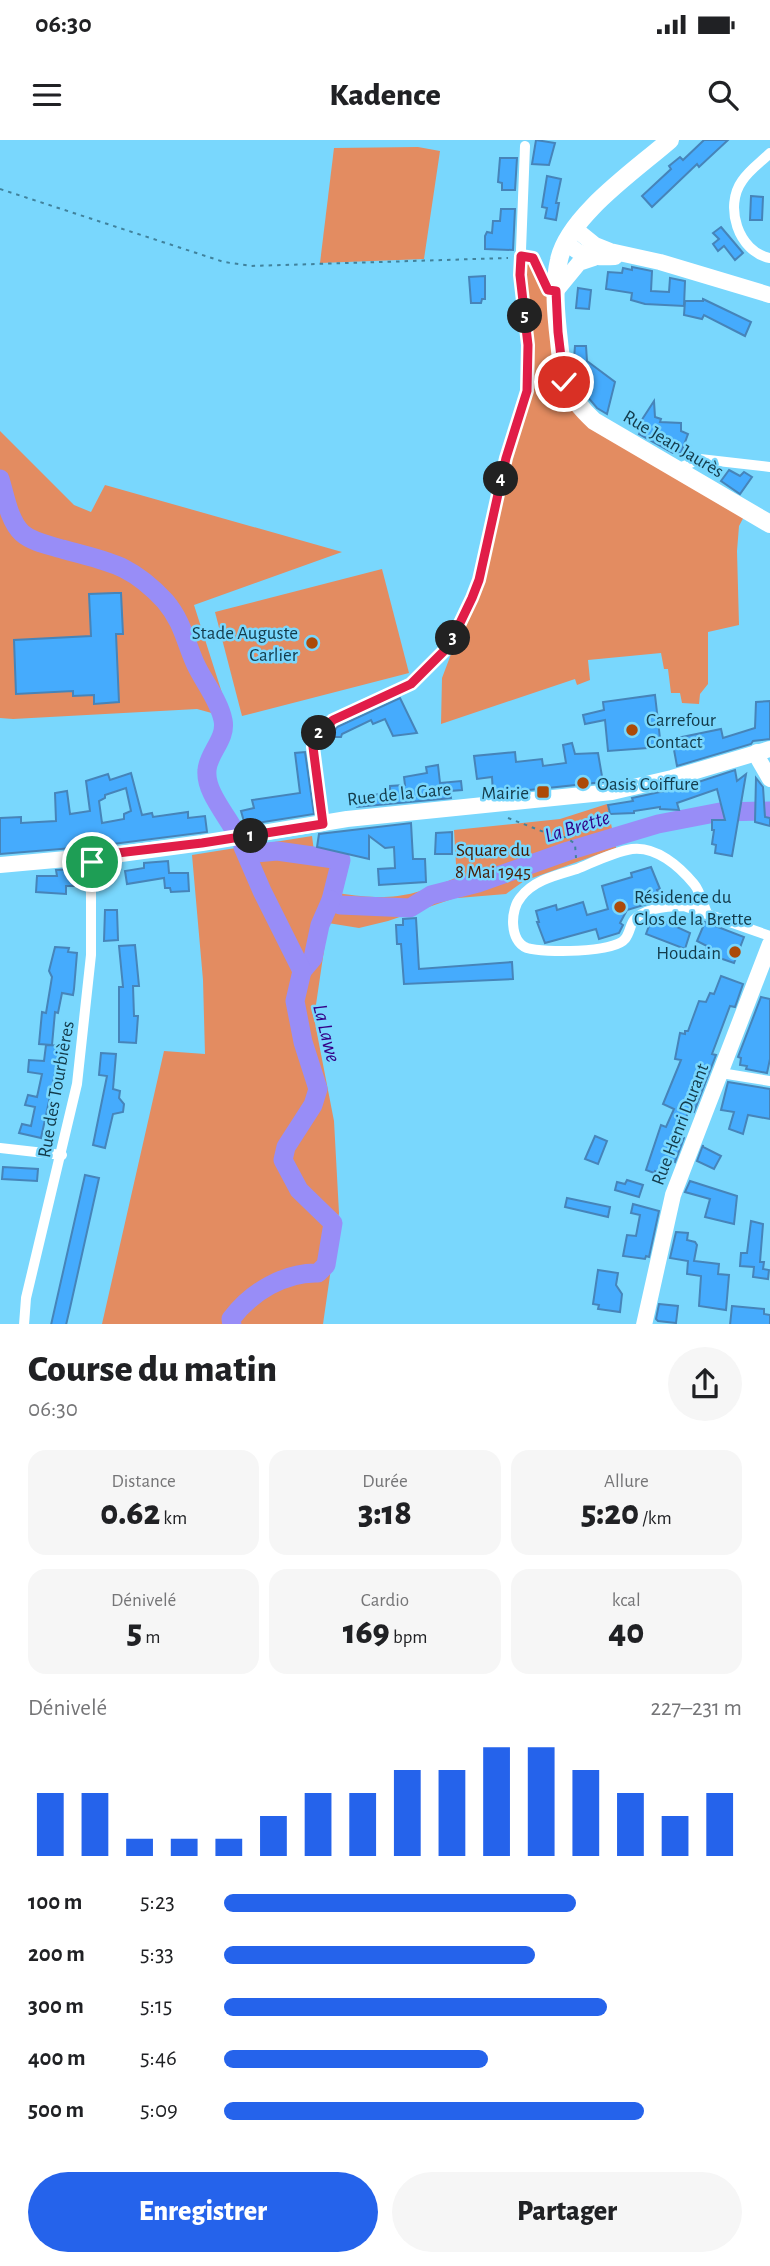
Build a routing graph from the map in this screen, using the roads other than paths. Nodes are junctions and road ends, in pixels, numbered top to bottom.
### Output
1 (670, 140) edge
2 (525, 146) dead end
3 (770, 153) edge
4 (570, 235) junction
5 (521, 256) junction
6 (635, 256) junction
7 (594, 258) junction
8 (770, 258) edge
9 (556, 291) junction
10 (770, 295) edge
11 (770, 467) edge
12 (677, 469) junction
13 (770, 524) edge
14 (764, 750) edge
15 (770, 779) edge
16 (323, 824) junction
17 (92, 856) junction
18 (0, 865) edge
19 (707, 913) junction
20 (770, 936) edge
21 (770, 944) edge
22 (721, 1073) junction
23 (770, 1081) edge
24 (0, 1148) edge
25 (62, 1155) junction
26 (24, 1324) edge
27 (644, 1324) edge

1 - 4 main road, Rue Jean Jaurès
2 - 5 street
3 - 8 street
4 - 6 street
4 - 7 street
4 - 9 main road, Rue Jean Jaurès
5 - 9 street
5 - 16 street
6 - 7 street
6 - 10 street
7 - 9 street
9 - 12 main road, Rue Jean Jaurès
11 - 12 street
12 - 13 main road, Rue Jean Jaurès
14 - 15 street
14 - 16 street, Rue de la Gare
16 - 17 street, Rue de la Gare
17 - 18 street, Rue de la Gare
17 - 25 street, Rue des Tourbières
19 - 19 street
19 - 20 street
21 - 22 street, Rue Henri Durant
22 - 23 street
22 - 27 street, Rue Henri Durant
24 - 25 street
25 - 26 street, Rue des Tourbières

